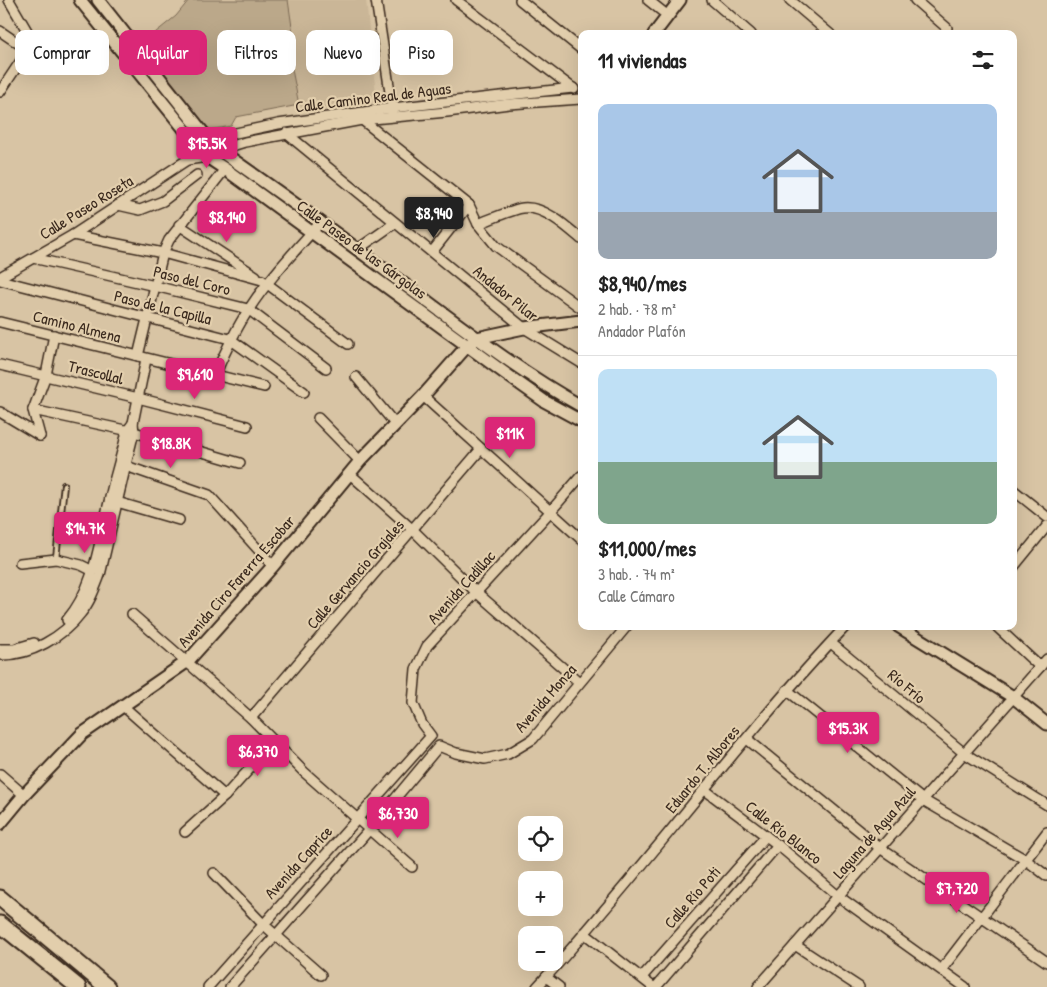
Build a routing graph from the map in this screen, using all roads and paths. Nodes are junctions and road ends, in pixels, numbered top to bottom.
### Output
1 (9, 0) edge
2 (80, 0) edge
3 (98, 0) edge
4 (376, 0) edge
5 (456, 0) edge
6 (520, 0) edge
7 (648, 0) edge
8 (680, 0) edge
9 (712, 0) edge
10 (790, 0) edge
11 (915, 0) edge
12 (668, 16) junction
13 (947, 28) dead end
14 (26, 30) edge
15 (657, 30) edge
16 (746, 30) edge
17 (825, 30) edge
18 (0, 31) edge
19 (15, 41) edge
20 (578, 47) edge
21 (15, 70) edge
22 (573, 88) junction
23 (0, 92) edge
24 (578, 92) edge
25 (578, 99) edge
26 (393, 113) junction
27 (359, 117) junction
28 (278, 124) junction
29 (288, 134) junction
30 (208, 139) junction
31 (197, 145) junction
32 (219, 150) junction
33 (206, 157) junction
34 (186, 160) junction
35 (225, 169) junction
36 (197, 176) dead end
37 (118, 205) junction
38 (469, 205) junction
39 (321, 222) junction
40 (395, 223) junction
41 (478, 224) junction
42 (179, 225) junction
43 (312, 232) junction
44 (73, 235) junction
45 (578, 237) edge
46 (358, 250) junction
47 (432, 252) junction
48 (163, 254) junction
49 (33, 258) junction
50 (0, 279) edge
51 (265, 282) junction
52 (155, 286) junction
53 (578, 306) edge
54 (248, 309) junction
55 (147, 318) junction
56 (578, 321) edge
57 (0, 322) edge
58 (524, 328) junction
59 (54, 335) junction
60 (477, 338) junction
61 (230, 339) junction
62 (348, 344) dead end
63 (468, 346) junction
64 (142, 357) junction
65 (578, 361) edge
66 (0, 365) edge
67 (326, 368) dead end
68 (46, 375) junction
69 (215, 375) junction
70 (356, 376) dead end
71 (264, 386) dead end
72 (304, 392) dead end
73 (424, 396) junction
74 (138, 398) junction
75 (578, 404) edge
76 (33, 410) junction
77 (0, 412) edge
78 (318, 418) dead end
79 (578, 420) edge
80 (395, 424) junction
81 (246, 426) dead end
82 (132, 429) junction
83 (481, 449) junction
84 (360, 460) junction
85 (240, 463) dead end
86 (126, 466) junction
87 (350, 474) junction
88 (578, 479) edge
89 (64, 485) dead end
90 (1017, 493) edge
91 (117, 502) junction
92 (550, 512) junction
93 (1047, 517) edge
94 (180, 520) dead end
95 (1047, 526) edge
96 (413, 530) junction
97 (578, 536) edge
98 (56, 559) junction
99 (20, 563) dead end
100 (1017, 563) edge
101 (273, 566) junction
102 (93, 571) junction
103 (476, 592) junction
104 (132, 614) dead end
105 (624, 630) edge
106 (842, 630) edge
107 (904, 630) edge
108 (1000, 630) edge
109 (831, 643) junction
110 (0, 649) edge
111 (0, 655) edge
112 (1047, 659) edge
113 (188, 661) junction
114 (1040, 667) junction
115 (579, 682) junction
116 (787, 690) junction
117 (1013, 697) junction
118 (123, 706) junction
119 (251, 718) junction
120 (1047, 724) edge
121 (431, 736) joint
122 (747, 739) junction
123 (274, 742) junction
124 (439, 746) joint
125 (964, 753) junction
126 (405, 764) junction
127 (0, 774) edge
128 (416, 774) junction
129 (705, 790) junction
130 (24, 795) junction
131 (225, 796) junction
132 (923, 800) junction
133 (1047, 805) edge
134 (356, 819) junction
135 (0, 824) edge
136 (369, 830) junction
137 (185, 832) dead end
138 (1047, 832) edge
139 (766, 836) junction
140 (778, 845) junction
141 (880, 848) junction
142 (1026, 860) junction
143 (412, 867) dead end
144 (214, 873) dead end
145 (1047, 876) edge
146 (838, 896) junction
147 (0, 898) edge
148 (982, 916) junction
149 (0, 924) edge
150 (263, 924) junction
151 (584, 933) junction
152 (276, 935) junction
153 (795, 945) junction
154 (1047, 962) edge
155 (942, 969) junction
156 (321, 975) dead end
157 (546, 977) junction
158 (642, 977) junction
159 (78, 987) edge
160 (107, 987) edge
161 (208, 987) edge
162 (230, 987) edge
163 (537, 987) edge
164 (559, 987) edge
165 (655, 987) edge
166 (758, 987) edge
167 (859, 987) edge
168 (965, 987) edge

1 - 14 street
2 - 31 street, Calle Paseo de las Gárgolas
3 - 30 street, Calle Paseo de las Gárgolas
4 - 26 street
5 - 22 street
6 - 20 street
7 - 12 street
8 - 12 street
9 - 16 street
10 - 17 street
11 - 13 street
12 - 15 street
18 - 19 street
21 - 23 street
22 - 24 street
22 - 26 street, Calle Camino Real de Aguas
25 - 26 street, Calle Camino Real de Aguas
26 - 27 street, Calle Camino Real de Aguas
27 - 28 street, Calle Camino Real de Aguas
27 - 29 street, Calle Camino Real de Aguas
27 - 38 street
28 - 29 street, Andador Pilar
28 - 30 street, Calle Camino Real de Aguas
29 - 32 street, Calle Camino Real de Aguas
29 - 40 street, Andador Pilar
30 - 31 street, Calle Paseo Roseta
30 - 32 street, Calle Paseo de las Gárgolas
31 - 33 street, Calle Paseo de las Gárgolas
31 - 34 street, Calle Paseo Roseta
32 - 33 street, Calle Paseo Roseta
32 - 39 street, Calle Paseo de las Gárgolas
33 - 34 street, Calle Paseo Roseta
33 - 35 street, Calle Paseo de las Gárgolas
34 - 37 street, Calle Paseo Roseta
35 - 42 street
35 - 43 street, Calle Paseo de las Gárgolas
36 - 37 street
37 - 44 street, Calle Paseo Roseta
38 - 41 street
38 - 47 street
39 - 43 street
39 - 46 street, Calle Paseo de las Gárgolas
40 - 46 street
40 - 47 street, Andador Pilar
41 - 45 street
41 - 53 street
42 - 48 street
42 - 51 street
43 - 51 street
43 - 63 street, Calle Paseo de las Gárgolas
44 - 48 street
44 - 49 street, Calle Paseo Roseta
46 - 60 street, Calle Paseo de las Gárgolas
47 - 58 street, Andador Pilar
48 - 51 street
48 - 52 street
49 - 50 street, Calle Paseo Roseta
49 - 52 street, Paso del Coro
50 - 55 street, Paso de la Capilla
51 - 54 street
51 - 62 street
52 - 54 street, Paso del Coro
52 - 55 street
54 - 61 street
54 - 67 street, Paso del Coro
55 - 61 street, Paso de la Capilla
55 - 64 street
56 - 58 street
57 - 59 street, Camino Almena
58 - 60 street
58 - 65 street, Andador Pilar
59 - 64 street, Camino Almena
59 - 68 street
60 - 63 street, Avenida Ciro Farerra Escobar
60 - 75 street, Calle Paseo de las Gárgolas
61 - 69 street
61 - 72 street, Paso de la Capilla
63 - 73 street, Avenida Ciro Farerra Escobar
63 - 79 street, Calle Paseo de las Gárgolas
64 - 69 street, Camino Almena
64 - 74 street
66 - 68 street, Trascollal
68 - 74 street, Trascollal
68 - 76 street
69 - 71 street, Camino Almena
70 - 80 street
73 - 80 street, Avenida Ciro Farerra Escobar
73 - 83 street
74 - 81 street, Trascollal
74 - 82 street
76 - 77 street
76 - 82 street
78 - 84 street
80 - 84 street, Avenida Ciro Farerra Escobar
82 - 85 street
82 - 86 street
82 - 102 street
83 - 92 street
83 - 96 street, Calle Gervancio Grajales
84 - 87 street, Avenida Ciro Farerra Escobar
86 - 91 street
86 - 101 street
87 - 96 street
87 - 101 street, Avenida Ciro Farerra Escobar
88 - 92 street, Avenida Cadillac
89 - 98 lane
90 - 93 street
91 - 94 street
91 - 111 street
92 - 97 street
92 - 103 street, Avenida Cadillac
95 - 100 street
96 - 103 street
96 - 119 street, Calle Gervancio Grajales
98 - 99 street
98 - 102 street
101 - 113 street, Avenida Ciro Farerra Escobar
102 - 110 street
103 - 115 street
103 - 121 street, Avenida Cadillac
104 - 113 street
105 - 115 street, Avenida Monza
106 - 109 street, Eduardo T. Albores
107 - 117 street
108 - 114 street
109 - 116 street, Eduardo T. Albores
109 - 125 street, Río Frío
112 - 114 street, Laguna de Agua Azul
113 - 118 street, Avenida Ciro Farerra Escobar
113 - 119 street
114 - 117 street, Laguna de Agua Azul
115 - 124 street, Avenida Monza
116 - 122 street, Eduardo T. Albores
116 - 132 street
117 - 120 street
117 - 125 street, Laguna de Agua Azul
118 - 130 street, Avenida Ciro Farerra Escobar
118 - 131 street
119 - 123 street
121 - 126 street, Avenida Caprice
122 - 129 street, Eduardo T. Albores
122 - 141 street
123 - 131 street
123 - 134 street
124 - 128 street, Avenida Caprice
125 - 132 street, Laguna de Agua Azul
125 - 133 street, Río Frío
126 - 128 street
126 - 134 street, Avenida Caprice
127 - 130 street
128 - 136 street, Avenida Caprice
129 - 139 street, Calle Río Blanco
129 - 151 street, Eduardo T. Albores
130 - 135 street, Avenida Ciro Farerra Escobar
131 - 137 street
132 - 141 street, Laguna de Agua Azul
132 - 142 street
134 - 136 street
134 - 150 street, Avenida Caprice
136 - 143 street
136 - 152 street, Avenida Caprice
138 - 142 street
139 - 140 street, Calle Río Blanco
139 - 158 street, Calle Río Poti
140 - 146 street, Calle Río Blanco
140 - 165 street, Calle Río Poti
141 - 146 street, Laguna de Agua Azul
141 - 148 street
142 - 145 street
142 - 148 street
144 - 150 street
146 - 153 street, Laguna de Agua Azul
146 - 155 street, Calle Río Blanco
147 - 160 main road
148 - 154 street
148 - 155 street
149 - 159 main road
150 - 152 street
150 - 161 street, Avenida Caprice
151 - 157 street, Eduardo T. Albores
151 - 158 street
152 - 156 street
152 - 162 street, Avenida Caprice
153 - 166 street, Laguna de Agua Azul
153 - 167 street
155 - 168 street, Calle Río Blanco
157 - 163 street, Eduardo T. Albores
157 - 164 street
158 - 165 street

